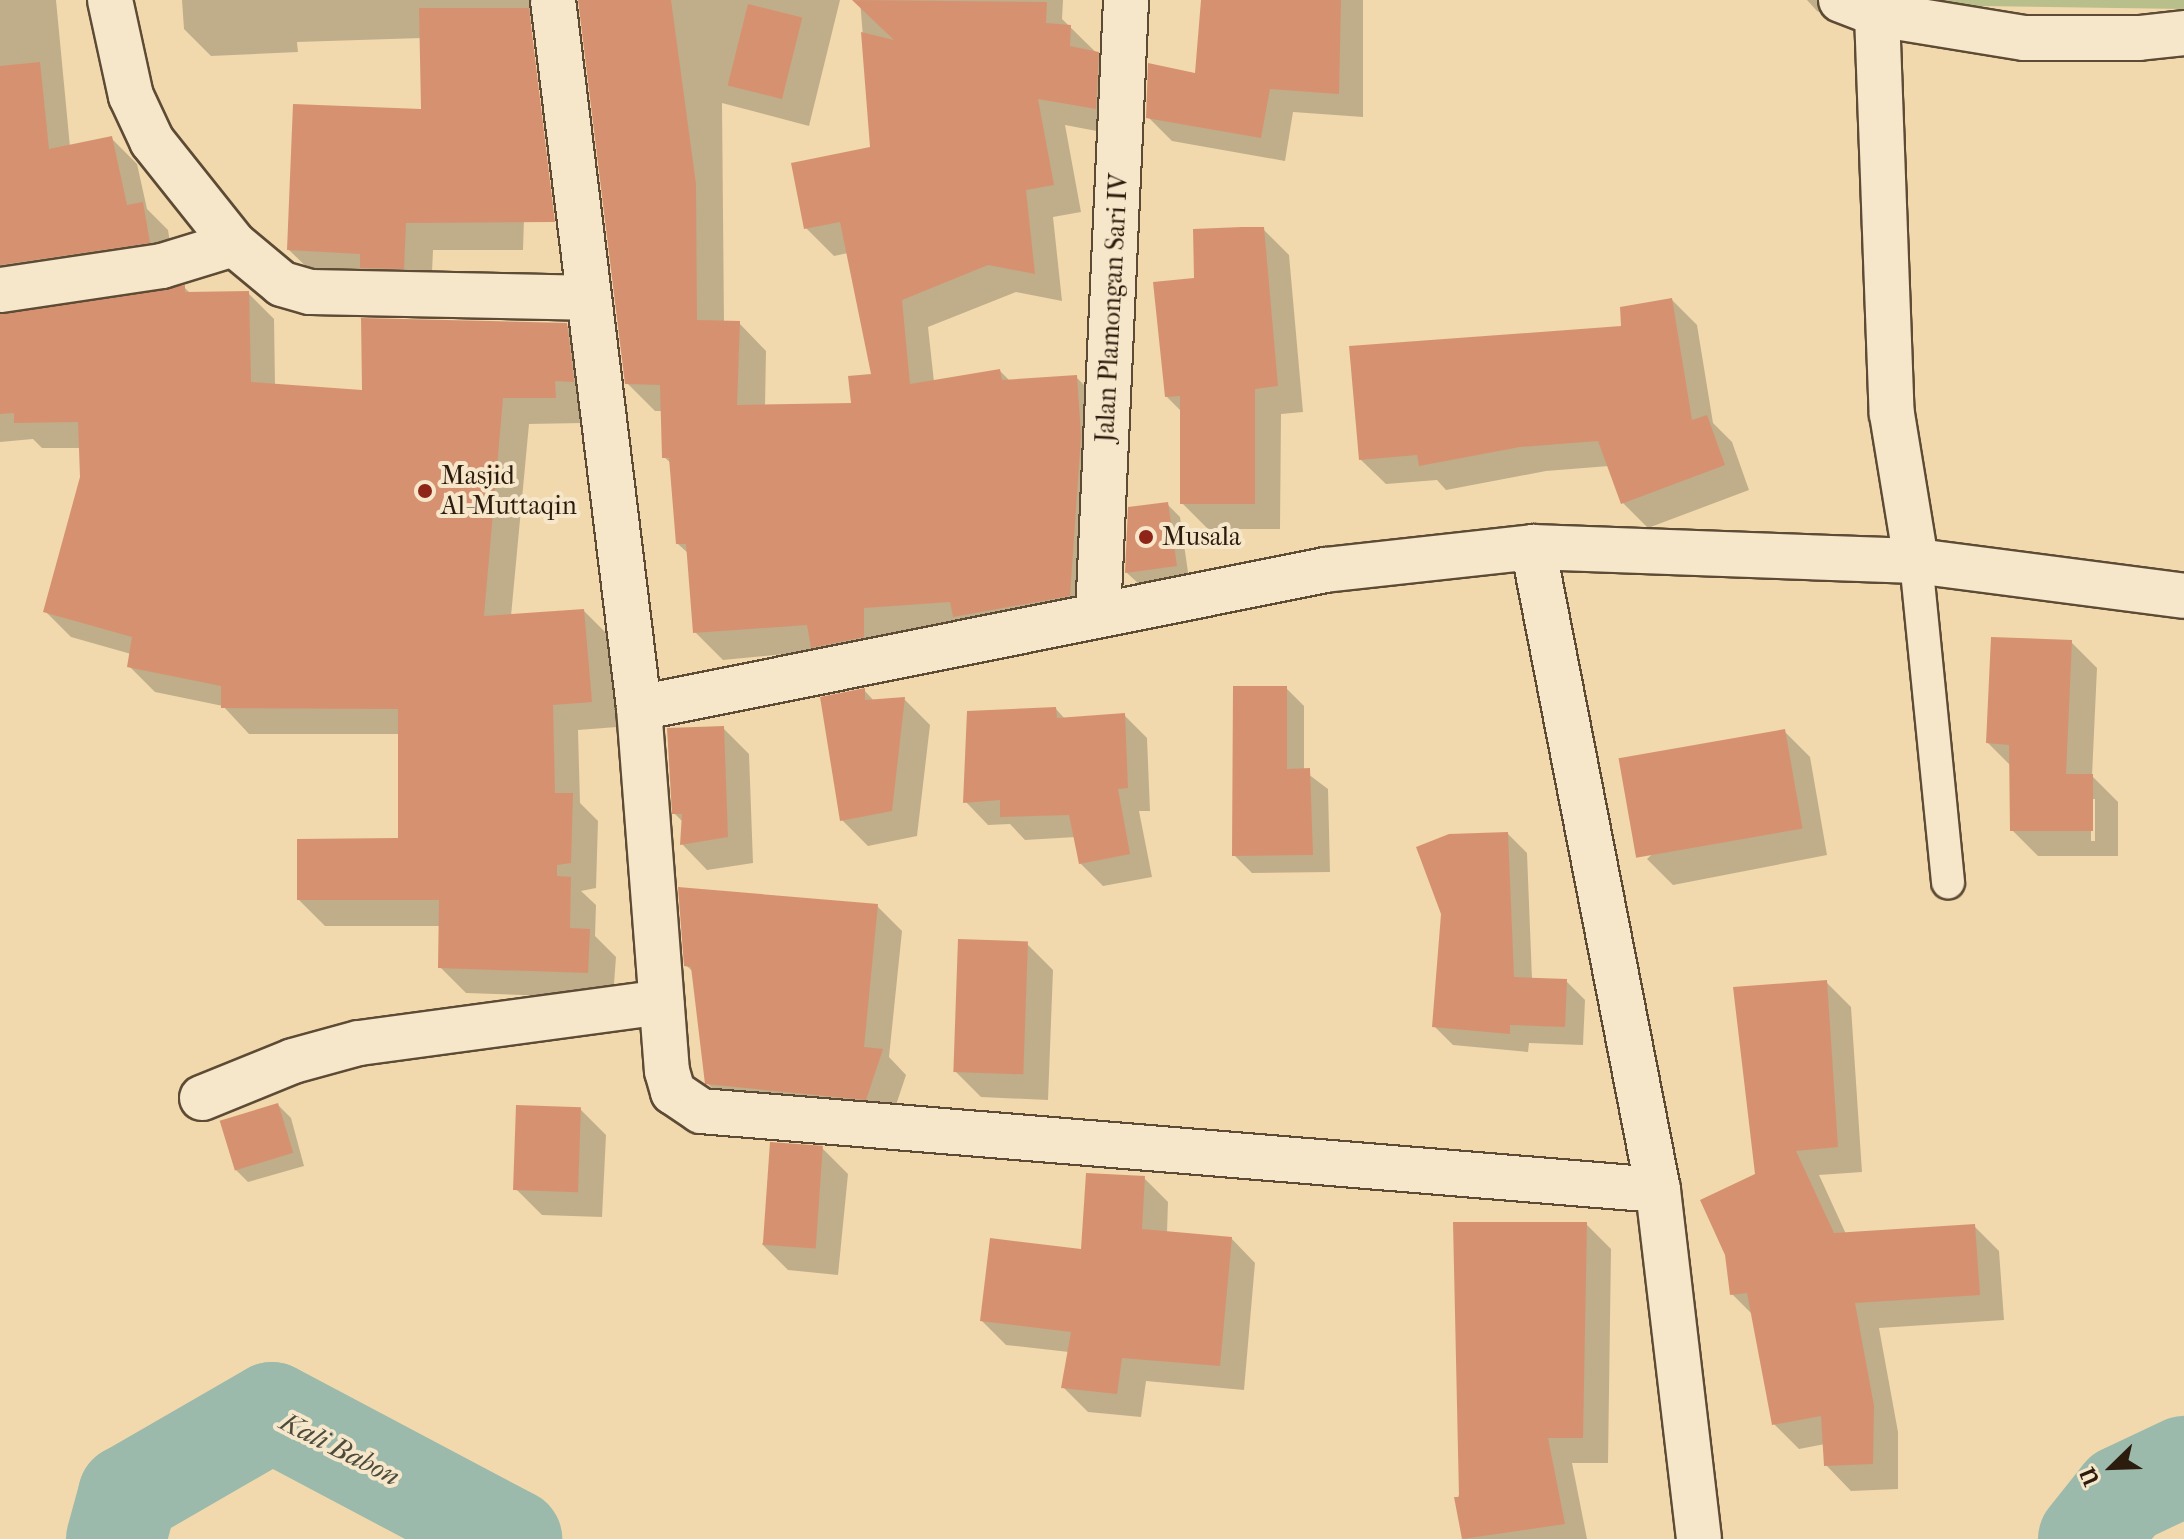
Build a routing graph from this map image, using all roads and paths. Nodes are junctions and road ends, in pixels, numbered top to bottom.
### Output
1 (110, 0) edge
2 (553, 0) edge
3 (1126, 0) edge
4 (1859, 7) edge
5 (2184, 33) edge
6 (234, 244) junction
7 (1, 290) edge
8 (586, 298) junction
9 (1533, 547) junction
10 (1916, 561) junction
11 (2184, 596) edge
12 (1098, 615) junction
13 (639, 708) junction
14 (1948, 882) dead end
15 (661, 1002) junction
16 (202, 1098) dead end
17 (1658, 1190) junction
18 (1699, 1539) edge

1 - 6 street
2 - 8 street
3 - 12 street, Jalan Plamongan Sari IV
4 - 5 street
4 - 10 street
6 - 7 street
6 - 8 street
8 - 13 street
9 - 10 street
9 - 12 street
9 - 17 street
10 - 11 street
10 - 14 lane
12 - 13 street
13 - 15 street
15 - 16 street
15 - 17 street
17 - 18 street

